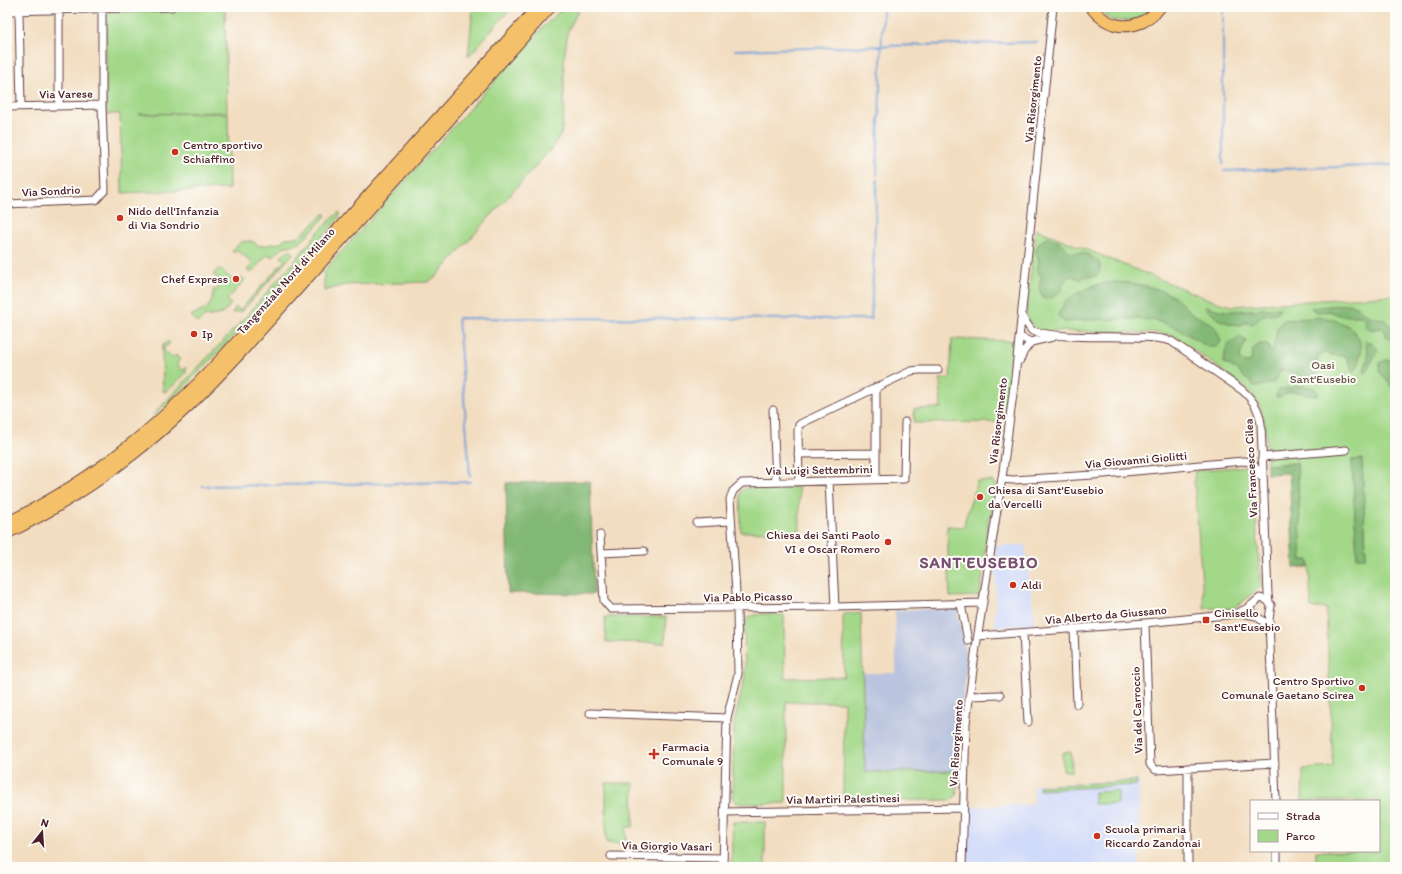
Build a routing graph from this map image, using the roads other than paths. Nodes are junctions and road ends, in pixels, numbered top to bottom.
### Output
1 (144, 7) edge
2 (172, 7) edge
3 (538, 7) edge
4 (550, 7) edge
5 (1054, 7) edge
6 (1091, 7) edge
7 (1160, 7) edge
8 (94, 8) edge
9 (59, 9) edge
10 (102, 9) junction
11 (24, 10) edge
12 (7, 11) edge
13 (59, 105) junction
14 (102, 105) junction
15 (21, 106) junction
16 (7, 107) edge
17 (7, 204) edge
18 (1022, 317) junction
19 (1032, 331) junction
20 (1020, 336) junction
21 (1058, 336) junction
22 (1031, 342) junction
23 (1016, 369) junction
24 (938, 370) dead end
25 (876, 388) junction
26 (773, 410) dead end
27 (905, 422) dead end
28 (1346, 450) dead end
29 (875, 453) junction
30 (798, 454) junction
31 (1262, 457) junction
32 (1263, 478) junction
33 (1002, 479) junction
34 (876, 480) junction
35 (799, 481) junction
36 (829, 481) junction
37 (776, 482) junction
38 (730, 521) junction
39 (7, 523) edge
40 (697, 523) dead end
41 (7, 533) edge
42 (600, 535) dead end
43 (644, 551) dead end
44 (602, 553) junction
45 (1268, 583) junction
46 (1260, 598) junction
47 (1269, 602) junction
48 (983, 603) junction
49 (961, 604) junction
50 (1253, 604) junction
51 (835, 607) junction
52 (737, 608) junction
53 (1270, 613) junction
54 (1236, 614) junction
55 (1258, 617) junction
56 (1145, 623) junction
57 (1074, 629) junction
58 (1270, 632) junction
59 (1023, 633) junction
60 (978, 636) junction
61 (968, 641) dead end
62 (1000, 695) dead end
63 (970, 696) junction
64 (1077, 704) dead end
65 (590, 714) dead end
66 (727, 718) junction
67 (1028, 722) dead end
68 (1275, 763) junction
69 (1188, 768) junction
70 (1276, 800) edge
71 (963, 808) junction
72 (724, 812) junction
73 (1277, 852) edge
74 (611, 856) dead end
75 (723, 858) junction
76 (723, 867) edge
77 (962, 867) edge
78 (1188, 867) edge
79 (1277, 867) edge

1 - 2 street
1 - 10 street
3 - 39 highway, Tangenziale Nord di Milano
4 - 41 highway, Tangenziale Nord di Milano
5 - 18 street, Via Risorgimento
6 - 7 highway
8 - 9 street
8 - 10 street
9 - 11 street
9 - 13 street
10 - 14 street, Via Varese
11 - 12 street
11 - 15 street
13 - 14 street, Via Varese
13 - 15 street, Via Varese
14 - 17 street, Via Sondrio
15 - 16 street, Via Varese
18 - 19 street
18 - 20 street, Via Risorgimento
19 - 20 street, Via Francesco Cilea
19 - 21 street, Via Francesco Cilea
20 - 22 street
20 - 23 street, Via Risorgimento
21 - 22 street, Via Francesco Cilea
21 - 31 street, Via Francesco Cilea
22 - 23 street
23 - 33 street, Via Risorgimento
24 - 25 street
25 - 29 street
25 - 30 street
26 - 37 street
27 - 34 street, Via Luigi Settembrini
28 - 31 street
29 - 30 street
29 - 34 street
30 - 35 street
31 - 32 street, Via Francesco Cilea
32 - 33 street, Via Giovanni Giolitti
32 - 45 street, Via Francesco Cilea
33 - 48 street, Via Risorgimento
34 - 36 street, Via Luigi Settembrini
35 - 36 street, Via Luigi Settembrini
35 - 37 street, Via Luigi Settembrini
36 - 51 street
37 - 38 street, Via Luigi Settembrini
38 - 40 street
38 - 52 street
42 - 44 street, Via Pablo Picasso
43 - 44 street
44 - 52 street, Via Pablo Picasso
45 - 46 street
45 - 47 street, Via Francesco Cilea
46 - 47 street
46 - 50 street
47 - 53 street
48 - 49 street, Via Pablo Picasso
48 - 60 street, Via Risorgimento
49 - 51 street, Via Pablo Picasso
49 - 61 street
50 - 54 street, Via Alberto da Giussano
50 - 55 street
51 - 52 street, Via Pablo Picasso
52 - 66 street
53 - 55 street
53 - 58 street
54 - 55 street, Via Alberto da Giussano
54 - 56 street, Via Alberto da Giussano
55 - 58 street
56 - 57 street, Via Alberto da Giussano
56 - 69 street, Via del Carroccio
57 - 59 street, Via Alberto da Giussano
57 - 64 street
58 - 68 street
59 - 60 street, Via Alberto da Giussano
59 - 67 street
60 - 63 street, Via Risorgimento
62 - 63 street
63 - 71 street, Via Risorgimento
65 - 66 street
66 - 72 street
68 - 69 street, Via del Carroccio
68 - 70 street
69 - 78 street
71 - 72 street, Via Martiri Palestinesi
71 - 77 street, Via Risorgimento
72 - 75 street
73 - 79 street
74 - 75 street, Via Giorgio Vasari
75 - 76 street

